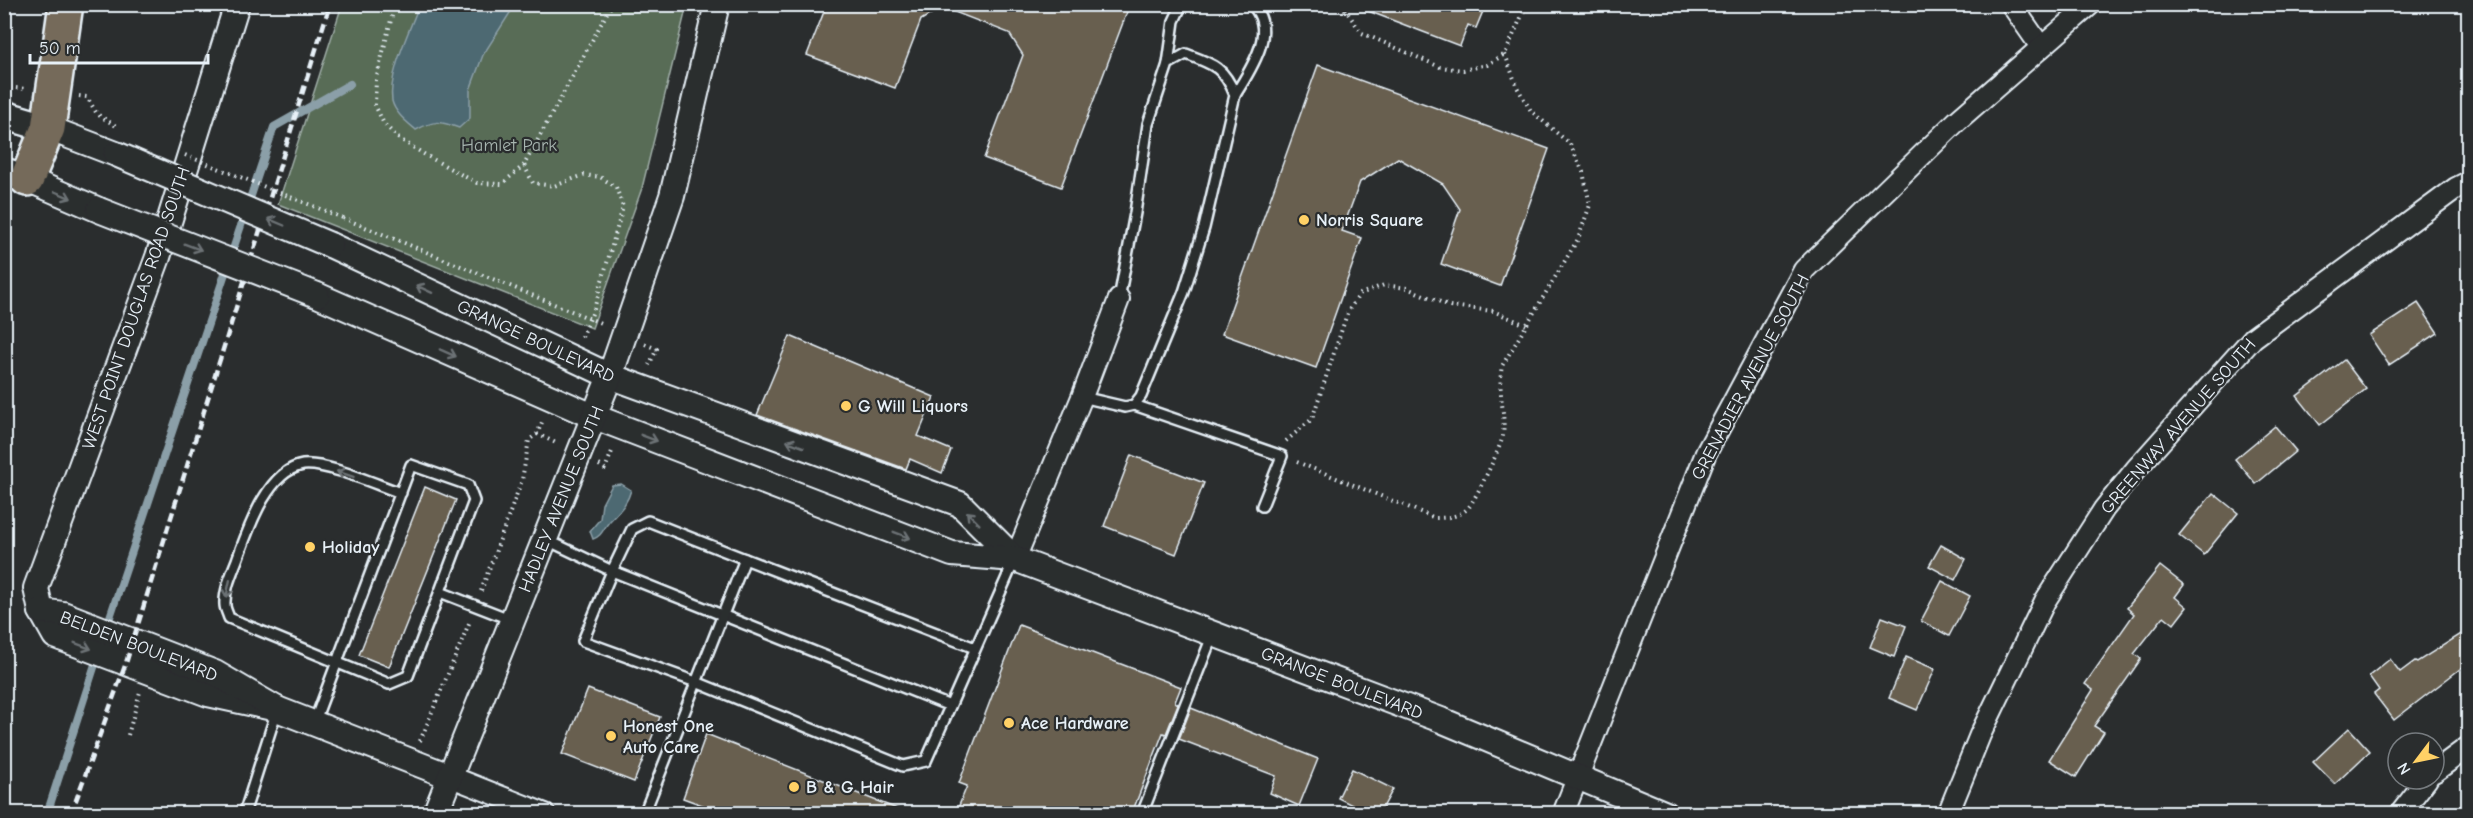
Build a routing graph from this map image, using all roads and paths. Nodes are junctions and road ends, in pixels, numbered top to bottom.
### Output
1 (66, 4) edge
2 (237, 4) edge
3 (395, 4) edge
4 (612, 4) edge
5 (717, 4) edge
6 (1182, 4) edge
7 (1251, 4) edge
8 (1341, 4) edge
9 (1527, 4) edge
10 (2011, 4) edge
11 (2091, 4) edge
12 (2042, 47) junction
13 (1505, 54) junction
14 (1168, 64) junction
15 (1235, 95) junction
16 (4, 115) edge
17 (48, 128) junction
18 (183, 154) dead end
19 (524, 165) junction
20 (16, 175) edge
21 (2469, 182) edge
22 (343, 218) dead end
23 (1119, 299) joint
24 (1526, 325) junction
25 (572, 358) junction
26 (610, 376) junction
27 (1082, 397) junction
28 (553, 399) junction
29 (1134, 405) junction
30 (595, 417) junction
31 (1282, 456) junction
32 (401, 493) junction
33 (1262, 506) dead end
34 (545, 539) junction
35 (745, 559) junction
36 (1015, 559) junction
37 (612, 571) junction
38 (440, 592) junction
39 (476, 606) junction
40 (41, 611) junction
41 (722, 615) junction
42 (512, 620) junction
43 (1213, 634) junction
44 (975, 648) junction
45 (337, 662) junction
46 (146, 670) junction
47 (696, 682) junction
48 (950, 706) junction
49 (277, 709) junction
50 (314, 723) junction
51 (128, 735) dead end
52 (2469, 747) edge
53 (413, 762) junction
54 (2446, 763) edge
55 (449, 776) junction
56 (1578, 777) junction
57 (2417, 791) edge
58 (244, 813) edge
59 (435, 813) edge
60 (545, 813) edge
61 (644, 813) edge
62 (1142, 813) edge
63 (1563, 813) edge
64 (1666, 813) edge
65 (1948, 813) edge
66 (2400, 813) edge

1 - 17 highway
2 - 40 street, WEST POINT DOUGLAS ROAD SOUTH
3 - 19 path
4 - 19 path
5 - 26 street, HADLEY AVENUE SOUTH
6 - 14 lane
7 - 15 lane
8 - 13 path
9 - 13 path
10 - 12 street
11 - 12 street, GRENADIER AVENUE SOUTH
12 - 56 street, GRENADIER AVENUE SOUTH
13 - 24 path
14 - 15 lane
14 - 23 lane
15 - 29 lane
16 - 17 main road
17 - 20 highway
25 -> 17 street, GRANGE BOULEVARD, bridge
18 - 22 path, bridge
19 - 25 path
20 -> 28 street, GRANGE BOULEVARD, bridge
21 - 65 street, GREENWAY AVENUE SOUTH
23 - 27 street
24 - 31 path
24 - 31 path
25 - 26 street, GRANGE BOULEVARD
26 - 30 street, HADLEY AVENUE SOUTH
36 -> 26 street, GRANGE BOULEVARD
27 - 29 lane
27 - 36 street
28 - 30 street, GRANGE BOULEVARD
28 - 39 path
29 - 31 lane
30 - 34 street, HADLEY AVENUE SOUTH
30 -> 36 street, GRANGE BOULEVARD
31 - 33 lane
32 - 38 lane
32 - 45 lane
32 -> 45 lane
34 - 37 lane
34 - 42 street, HADLEY AVENUE SOUTH
35 - 37 lane
35 - 41 lane
35 - 44 lane
36 - 43 street, GRANGE BOULEVARD
36 - 44 lane
37 - 41 lane
37 - 47 lane
38 - 39 lane
38 - 45 lane
39 - 42 lane
39 - 53 path
40 -> 46 street, BELDEN BOULEVARD
40 - 49 street, BELDEN BOULEVARD
41 - 47 lane
41 - 48 lane
42 - 55 street, HADLEY AVENUE SOUTH
43 - 56 street, GRANGE BOULEVARD
43 - 62 lane
44 - 48 lane
45 - 50 lane
46 - 49 street, BELDEN BOULEVARD
46 - 51 path
47 - 48 lane
47 - 61 lane
49 - 50 street, BELDEN BOULEVARD
49 - 58 lane
50 - 53 street, BELDEN BOULEVARD
52 - 54 street
53 - 55 street, BELDEN BOULEVARD
55 - 59 street, HADLEY AVENUE SOUTH
55 - 60 street, BELDEN BOULEVARD
56 - 63 street, GRENADIER AVENUE SOUTH
56 - 64 street, GRANGE BOULEVARD
57 - 66 street

